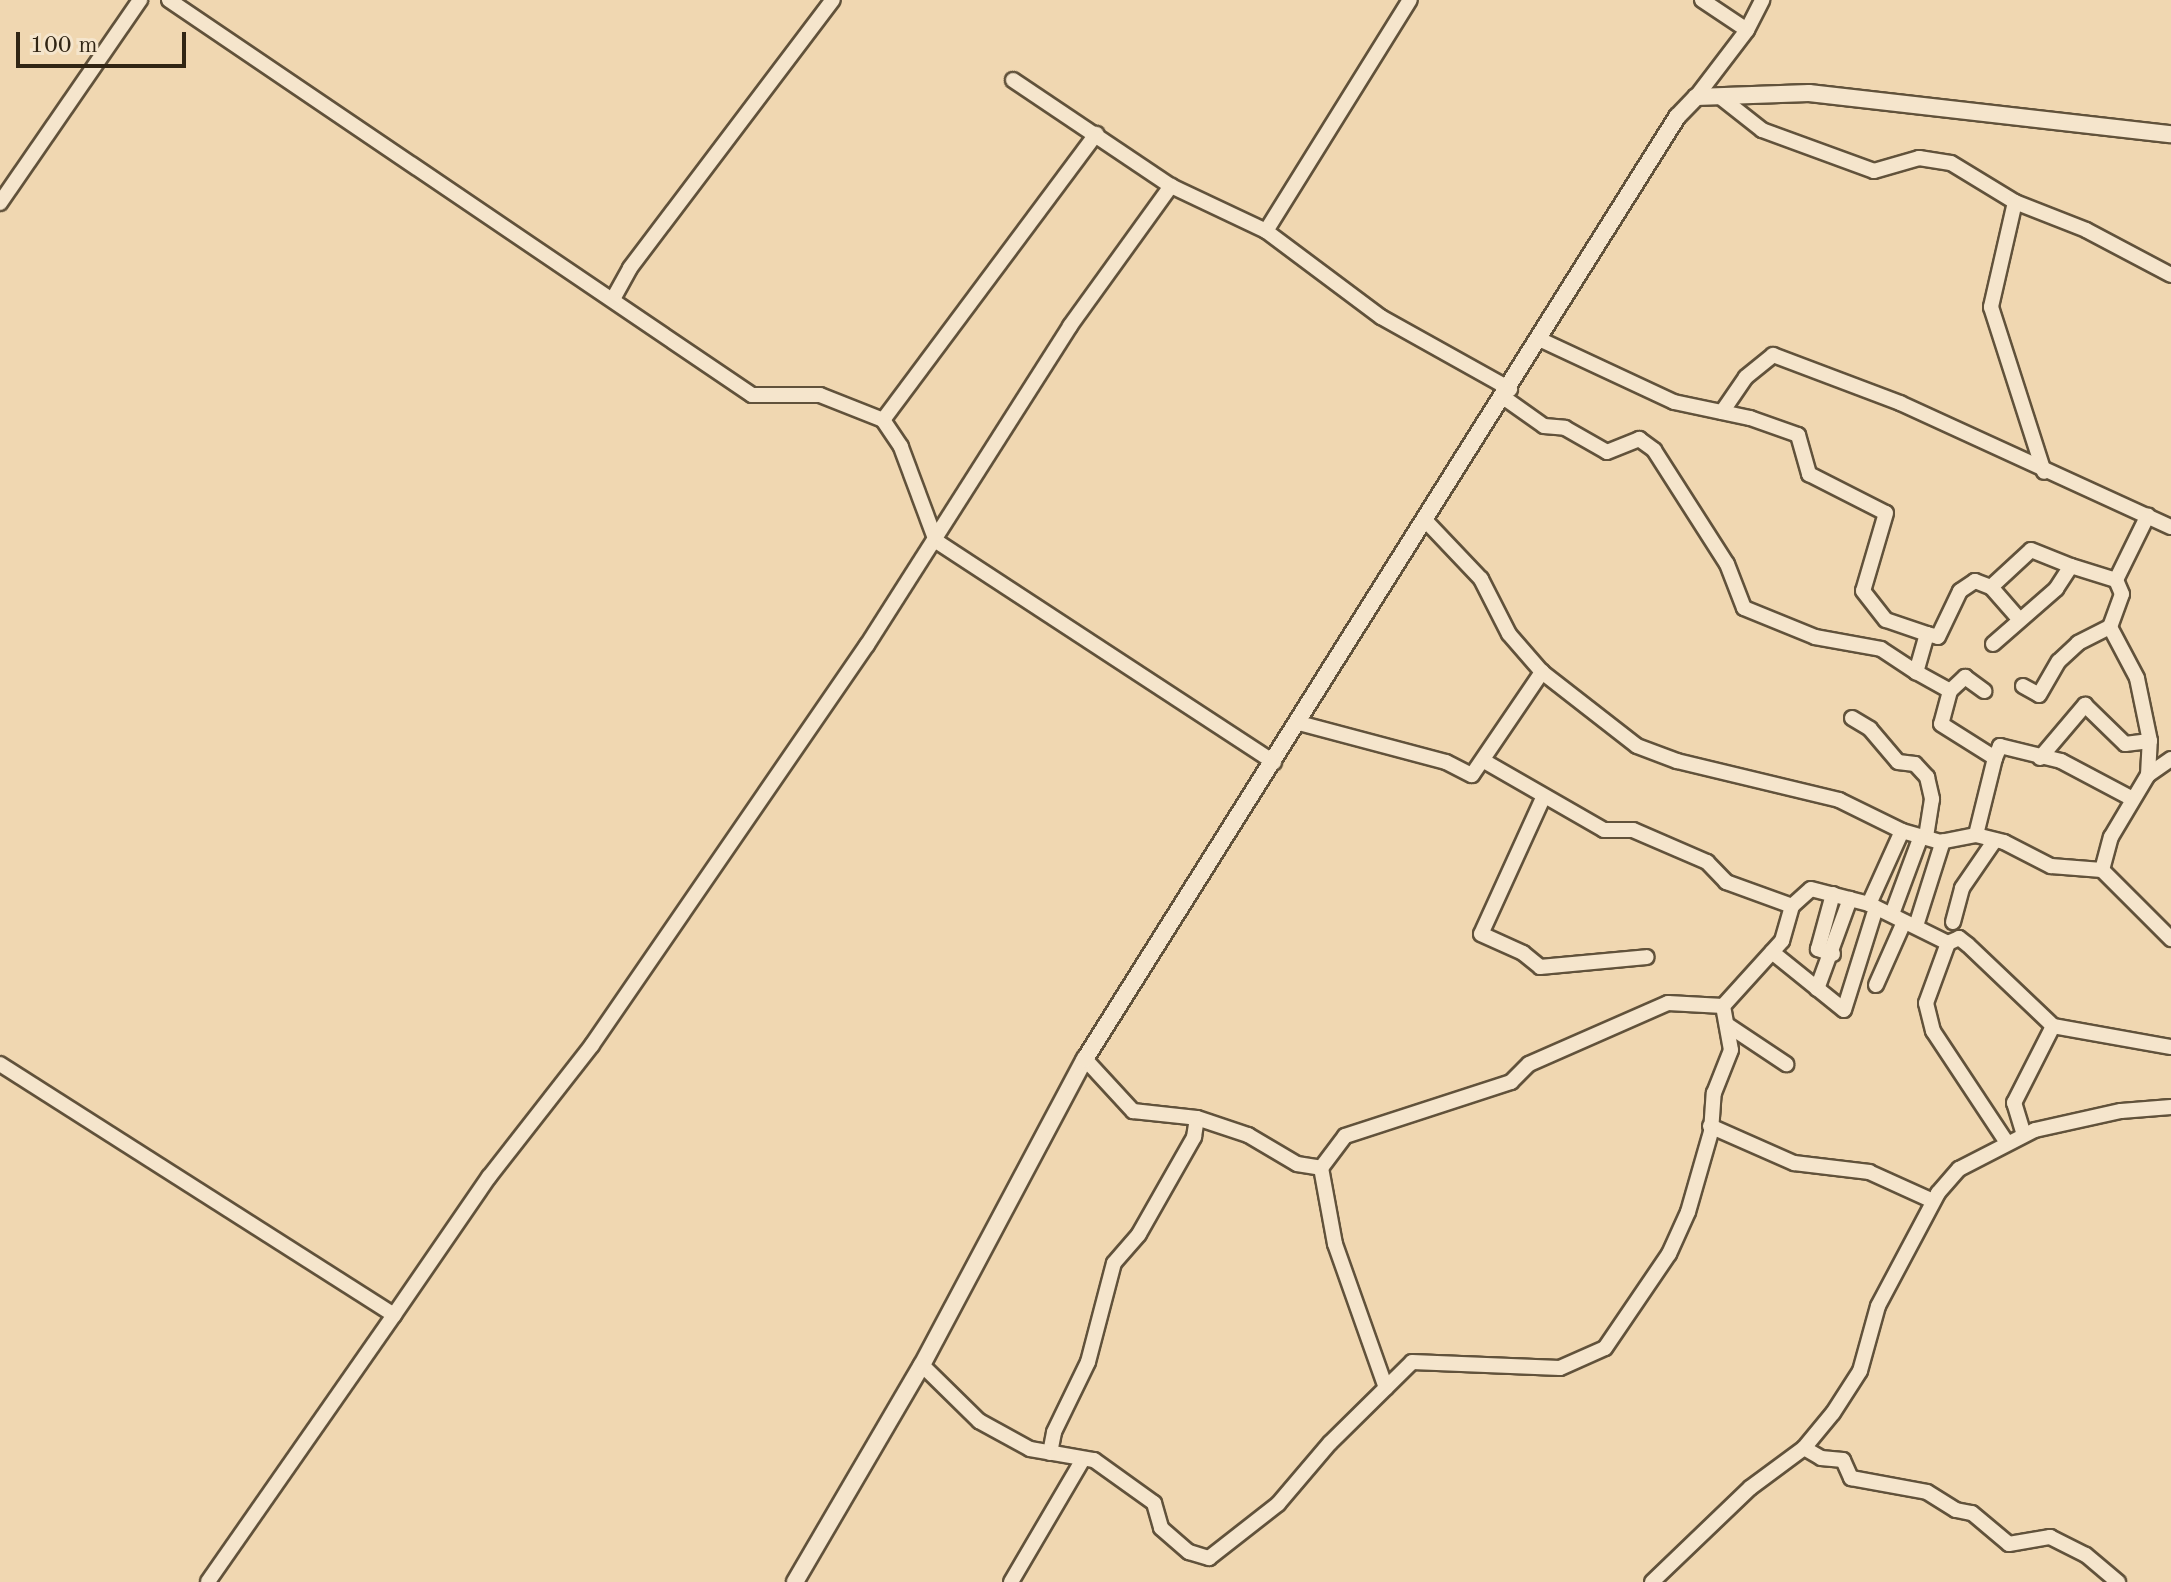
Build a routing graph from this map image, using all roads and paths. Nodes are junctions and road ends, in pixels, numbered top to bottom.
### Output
1 (140, 0) edge
2 (169, 0) edge
3 (833, 0) edge
4 (1410, 0) edge
5 (1702, 0) edge
6 (1762, 0) edge
7 (1747, 30) junction
8 (1013, 80) dead end
9 (1719, 96) junction
10 (1696, 97) junction
11 (1096, 134) junction
12 (2171, 134) edge
13 (1171, 186) junction
14 (2015, 202) junction
15 (0, 203) edge
16 (1266, 231) junction
17 (2171, 275) edge
18 (613, 299) junction
19 (1539, 339) junction
20 (1507, 393) junction
21 (1722, 412) junction
22 (883, 420) junction
23 (2044, 472) junction
24 (2148, 515) junction
25 (1426, 521) junction
26 (2171, 527) edge
27 (936, 541) junction
28 (2071, 566) junction
29 (2116, 580) junction
30 (1991, 587) junction
31 (2019, 619) junction
32 (2110, 627) junction
33 (1927, 634) junction
34 (1993, 644) dead end
35 (1542, 672) junction
36 (1916, 672) junction
37 (2023, 686) dead end
38 (1950, 691) junction
39 (1984, 691) dead end
40 (1852, 718) dead end
41 (1299, 723) junction
42 (2150, 741) junction
43 (1995, 758) junction
44 (2040, 758) junction
45 (2171, 759) edge
46 (1484, 761) junction
47 (1274, 762) junction
48 (2148, 775) junction
49 (1543, 798) junction
50 (2131, 798) junction
51 (1902, 831) junction
52 (1976, 835) junction
53 (1924, 837) junction
54 (1995, 840) junction
55 (1943, 841) junction
56 (2102, 870) junction
57 (1833, 894) junction
58 (1850, 899) junction
59 (1792, 906) junction
60 (1872, 906) junction
61 (1904, 921) junction
62 (1953, 922) dead end
63 (2171, 939) edge
64 (1948, 943) junction
65 (1772, 952) junction
66 (1833, 954) junction
67 (1647, 957) dead end
68 (1876, 985) dead end
69 (1817, 989) junction
70 (1723, 1006) junction
71 (1729, 1026) junction
72 (2053, 1026) junction
73 (2171, 1047) edge
74 (1085, 1059) junction
75 (0, 1064) edge
76 (1786, 1064) dead end
77 (2171, 1107) edge
78 (1197, 1118) junction
79 (1710, 1126) junction
80 (2024, 1135) junction
81 (2007, 1143) junction
82 (1321, 1168) junction
83 (1933, 1201) junction
84 (394, 1315) junction
85 (922, 1365) junction
86 (1386, 1388) junction
87 (1804, 1448) junction
88 (1050, 1453) junction
89 (1082, 1461) junction
90 (208, 1582) edge
91 (795, 1582) edge
92 (1011, 1582) edge
93 (1652, 1582) edge
94 (2118, 1582) edge

1 - 15 street
2 - 18 street
3 - 18 street
4 - 16 street
5 - 7 street
6 - 7 street
7 - 10 street
8 - 11 street
9 - 10 street
9 - 12 street
9 - 14 street
10 - 19 street
11 - 13 street
11 - 22 street
13 - 16 street
13 - 27 street
14 - 17 street
14 - 23 street
16 - 20 street
18 - 22 street
19 - 20 street
19 - 21 street
20 - 25 street
20 - 36 street
21 - 23 street
21 - 33 street
22 - 27 street
23 - 24 street
24 - 26 street
24 - 29 street
25 - 35 street
25 - 41 street
27 - 47 street
27 - 84 street
28 - 29 street
28 - 30 street
28 - 31 street
29 - 32 street
30 - 31 street
30 - 33 street
31 - 34 street
32 - 37 street
32 - 42 street
33 - 36 street
35 - 46 street
35 - 51 street
36 - 38 street
38 - 39 street
38 - 43 street
40 - 53 street
41 - 46 street
41 - 47 street
42 - 44 street
42 - 48 street
43 - 44 street
43 - 52 street
44 - 50 street
45 - 48 street
46 - 49 street
47 - 74 street
48 - 50 street
49 - 59 street
49 - 67 street
50 - 56 street
51 - 53 street
51 - 60 street
52 - 54 street
52 - 55 street
53 - 55 street
53 - 61 street
54 - 56 street
54 - 62 street
55 - 61 street
56 - 63 street
57 - 58 street
57 - 59 street
57 - 66 street
58 - 60 street
58 - 66 street
59 - 65 street
60 - 61 street
60 - 69 street
61 - 64 street
61 - 68 street
64 - 72 street
64 - 81 street
65 - 69 street
65 - 70 street
66 - 69 street
70 - 71 street
70 - 82 street
71 - 76 street
71 - 79 street
72 - 73 street
72 - 80 street
74 - 78 street
74 - 85 street
75 - 84 street
77 - 80 street
78 - 82 street
78 - 88 street
79 - 83 street
79 - 86 street
80 - 81 street
81 - 83 street
82 - 86 street
83 - 87 street
84 - 90 street
85 - 88 street
85 - 91 street
86 - 89 street
87 - 93 street
87 - 94 street
88 - 89 street
89 - 92 street

